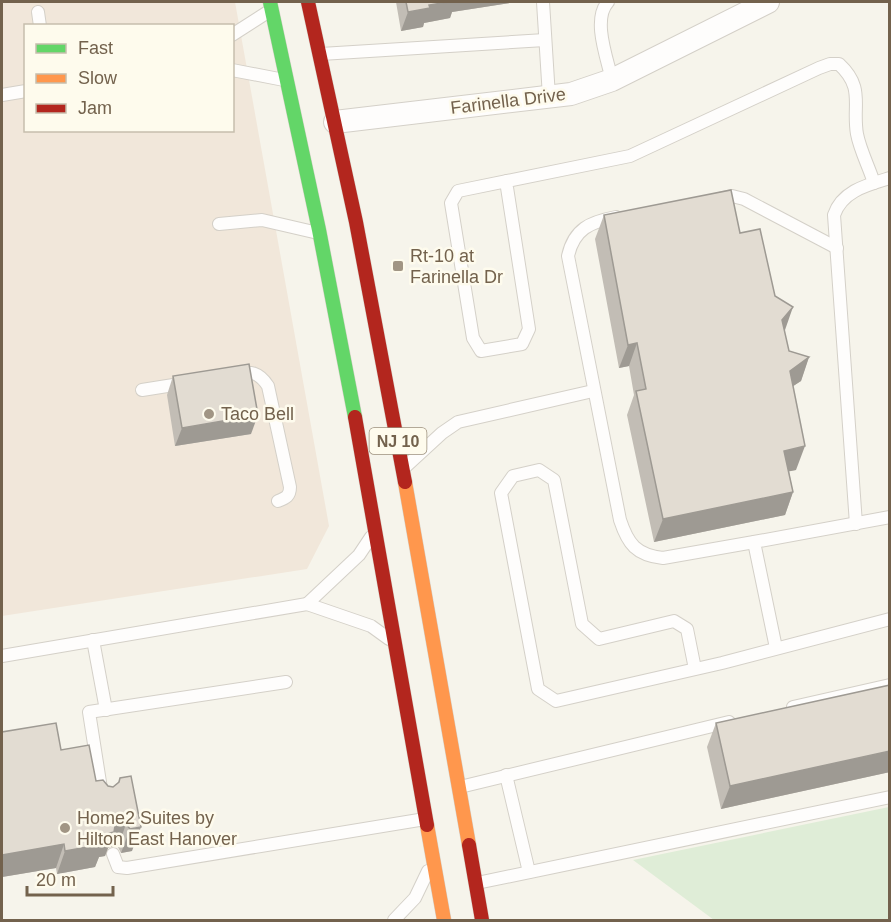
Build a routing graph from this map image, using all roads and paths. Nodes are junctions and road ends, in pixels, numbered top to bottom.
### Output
1 (308, 2) edge
2 (543, 2) edge
3 (608, 2) edge
4 (768, 2) edge
5 (271, 6) edge
6 (38, 12) dead end
7 (40, 24) edge
8 (234, 34) edge
9 (545, 40) junction
10 (320, 54) junction
11 (234, 70) edge
12 (612, 80) junction
13 (288, 81) junction
14 (24, 91) edge
15 (2, 95) edge
16 (549, 97) junction
17 (335, 122) junction
18 (890, 177) edge
19 (506, 181) junction
20 (874, 183) junction
21 (709, 201) edge
22 (630, 215) edge
23 (219, 224) dead end
24 (318, 233) junction
25 (837, 248) junction
26 (218, 377) edge
27 (196, 381) edge
28 (142, 390) dead end
29 (593, 391) junction
30 (403, 469) junction
31 (278, 501) dead end
32 (890, 517) edge
33 (856, 524) junction
34 (375, 531) junction
35 (754, 542) junction
36 (307, 604) junction
37 (890, 619) edge
38 (93, 640) junction
39 (396, 645) junction
40 (776, 648) junction
41 (2, 656) edge
42 (695, 669) junction
43 (286, 682) dead end
44 (890, 685) edge
45 (784, 709) edge
46 (106, 710) junction
47 (738, 720) edge
48 (506, 775) junction
49 (459, 787) junction
50 (890, 797) edge
51 (103, 802) edge
52 (426, 819) junction
53 (113, 854) edge
54 (433, 859) junction
55 (529, 872) junction
56 (476, 883) junction
57 (394, 921) edge
58 (444, 921) edge
59 (482, 921) edge

1 - 10 main road, NJ 10
2 - 9 lane
3 - 12 lane
4 - 12 street, Farinella Drive
5 - 8 lane
5 - 13 main road, NJ 10
6 - 7 lane
9 - 10 lane
9 - 16 lane
10 - 17 main road, NJ 10
11 - 13 lane
12 - 16 street, Farinella Drive
13 - 24 main road, NJ 10
14 - 15 lane
16 - 17 street, Farinella Drive
17 - 30 main road, NJ 10
18 - 20 lane
19 - 19 lane
19 - 20 lane
20 - 25 lane
21 - 25 lane
22 - 29 lane
23 - 24 lane
24 - 34 main road, NJ 10
25 - 33 lane
26 - 31 lane
27 - 28 lane
29 - 30 lane
29 - 35 lane
30 - 49 main road, NJ 10
32 - 33 lane
33 - 35 lane
34 - 36 lane
34 - 39 main road, NJ 10
35 - 40 lane
36 - 38 lane
36 - 39 lane
37 - 40 lane
38 - 41 lane
38 - 46 lane
39 - 52 main road, NJ 10
40 - 42 lane
42 - 42 lane
43 - 46 lane
44 - 45 lane
46 - 51 lane
47 - 48 lane
48 - 49 lane
48 - 55 lane
49 - 56 main road, NJ 10
50 - 55 lane
52 - 53 lane
52 - 54 main road, NJ 10
54 - 57 lane
54 - 58 main road, NJ 10
55 - 56 lane
56 - 59 main road, NJ 10

